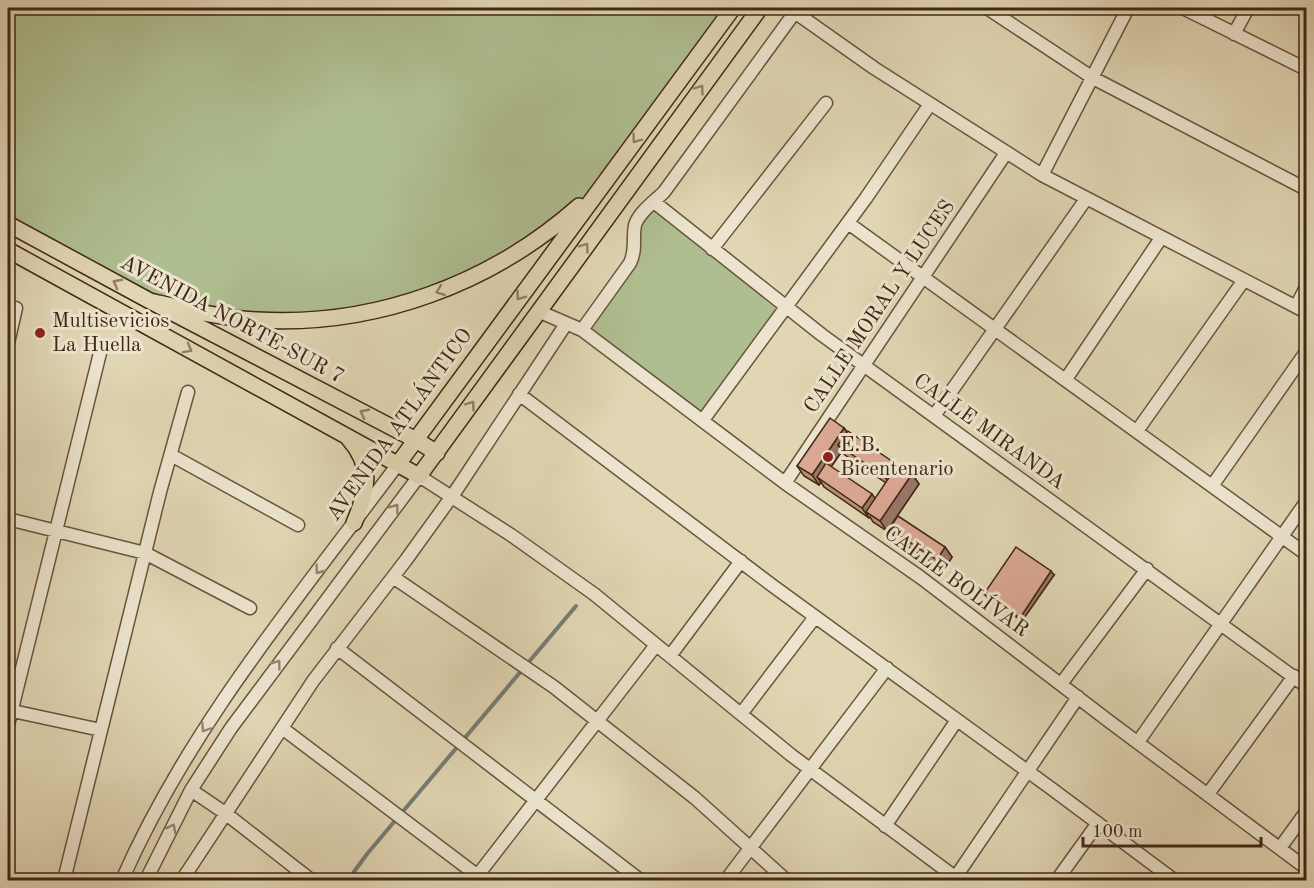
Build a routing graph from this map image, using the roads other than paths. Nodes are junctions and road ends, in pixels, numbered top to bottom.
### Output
1 (733, 8) edge
2 (760, 8) edge
3 (987, 8) edge
4 (1128, 8) edge
5 (1183, 8) edge
6 (1248, 8) edge
7 (794, 9) edge
8 (1234, 34) junction
9 (1306, 69) edge
10 (1093, 78) junction
11 (825, 103) dead end
12 (930, 104) junction
13 (1006, 153) junction
14 (1042, 175) junction
15 (608, 176) junction
16 (1306, 189) edge
17 (1086, 199) junction
18 (654, 202) junction
19 (848, 223) junction
20 (8, 224) edge
21 (1161, 238) junction
22 (712, 249) junction
23 (8, 250) edge
24 (925, 276) junction
25 (1244, 280) junction
26 (1306, 287) edge
27 (150, 301) junction
28 (16, 308) dead end
29 (787, 308) junction
30 (1301, 310) edge
31 (538, 311) junction
32 (566, 324) junction
33 (997, 328) junction
34 (582, 330) junction
35 (8, 343) edge
36 (1306, 352) edge
37 (100, 353) dead end
38 (864, 365) junction
39 (1066, 379) junction
40 (188, 392) dead end
41 (519, 394) junction
42 (934, 416) junction
43 (703, 420) junction
44 (1137, 431) junction
45 (345, 435) junction
46 (416, 440) junction
47 (437, 453) junction
48 (171, 455) junction
49 (398, 464) junction
50 (419, 476) junction
51 (785, 483) junction
52 (1212, 486) junction
53 (452, 496) junction
54 (1306, 502) edge
55 (8, 519) edge
56 (354, 523) junction
57 (298, 525) dead end
58 (56, 530) junction
59 (1281, 537) junction
60 (145, 553) junction
61 (1306, 554) edge
62 (741, 561) junction
63 (1147, 569) junction
64 (393, 577) junction
65 (250, 608) dead end
66 (815, 617) junction
67 (1220, 622) junction
68 (656, 645) junction
69 (337, 648) junction
70 (670, 656) junction
71 (887, 668) junction
72 (1294, 676) junction
73 (1061, 684) junction
74 (1306, 686) edge
75 (1078, 697) junction
76 (9, 711) edge
77 (741, 714) junction
78 (957, 720) junction
79 (597, 721) junction
80 (8, 725) edge
81 (282, 728) junction
82 (101, 730) junction
83 (1138, 742) junction
84 (810, 769) junction
85 (1029, 772) junction
86 (191, 790) junction
87 (1208, 794) junction
88 (536, 800) junction
89 (1306, 812) edge
90 (225, 813) junction
91 (1098, 823) junction
92 (885, 826) junction
93 (751, 848) junction
94 (1281, 848) junction
95 (1306, 868) edge
96 (479, 879) edge
97 (957, 879) edge
98 (64, 880) edge
99 (122, 880) edge
100 (147, 880) edge
101 (182, 880) edge
102 (311, 880) edge
103 (640, 880) edge
104 (726, 880) edge
105 (786, 880) edge
106 (1057, 880) edge
107 (1172, 880) edge

1 -> 15 main road, AVENIDA ATLÁNTICO
31 -> 2 main road
3 - 10 street
4 - 10 street
5 - 8 street
6 - 8 street
7 - 12 street
7 - 18 street
8 - 9 street
10 - 14 street
10 - 16 street
11 - 22 street
12 - 13 street
12 - 19 street
13 - 14 street
13 - 24 street, CALLE MORAL Y LUCES
14 - 17 street
15 -> 27 main road
15 -> 46 main road, AVENIDA ATLÁNTICO
17 - 21 street
17 - 33 street
18 - 22 street, CALLE MIRANDA
18 - 34 street
19 - 24 street
19 - 29 street
27 -> 20 main road, AVENIDA NORTE-SUR 7
21 - 25 street
21 - 39 street
22 - 29 street, CALLE MIRANDA
23 -> 45 main road
24 - 33 street
24 - 38 street, CALLE MORAL Y LUCES
25 - 30 street
25 - 44 street
26 - 30 street
46 -> 27 main road, AVENIDA NORTE-SUR 7
28 - 35 street
29 - 38 street, CALLE MIRANDA
29 - 43 street
31 - 32 street, CALLE BOLÍVAR
47 -> 31 main road
32 - 34 street, CALLE BOLÍVAR
32 - 41 street
33 - 39 street
33 - 42 street
34 - 43 street, CALLE BOLÍVAR
36 - 52 street
37 - 58 street
38 - 42 street, CALLE MIRANDA
38 - 51 street, CALLE MORAL Y LUCES
39 - 44 street
40 - 48 street
41 - 53 street
41 - 62 street
42 - 63 street, CALLE MIRANDA
43 - 51 street, CALLE BOLÍVAR
44 - 52 street
45 - 49 main road
45 - 56 main road
46 - 47 main road, AVENIDA NORTE-SUR 7
46 - 49 main road, AVENIDA ATLÁNTICO
47 - 50 main road
48 - 57 street
48 - 60 street
49 - 50 main road
49 - 56 street, AVENIDA ATLÁNTICO
50 - 53 street
86 -> 50 street, AVENIDA ATLÁNTICO
51 - 73 street, CALLE BOLÍVAR
52 - 59 street
53 - 64 street
53 - 68 street
54 - 59 street
55 - 58 street
56 -> 99 street, AVENIDA ATLÁNTICO
58 - 60 street
58 - 76 street
59 - 61 street
59 - 67 street
60 - 65 street
60 - 82 street
62 - 66 street
62 - 70 street
63 - 67 street, CALLE MIRANDA
63 - 73 street
64 - 69 street
64 - 79 street
66 - 71 street
66 - 77 street
67 - 72 street, CALLE MIRANDA
67 - 83 street
68 - 70 street
68 - 79 street
69 - 81 street
69 - 88 street
70 - 77 street
71 - 78 street
71 - 84 street
72 - 74 street, CALLE MIRANDA
72 - 87 street
73 - 75 street, CALLE BOLÍVAR
75 - 83 street, CALLE BOLÍVAR
75 - 85 street
76 - 80 street
76 - 82 street
77 - 84 street
78 - 85 street
78 - 92 street
79 - 88 street
79 - 93 street
81 - 90 street
81 - 96 street
82 - 98 street
83 - 87 street, CALLE BOLÍVAR
84 - 92 street
84 - 93 street
85 - 91 street
85 - 97 street
86 - 90 street
100 -> 86 street, AVENIDA ATLÁNTICO
87 - 94 street, CALLE BOLÍVAR
88 - 96 street
88 - 103 street
89 - 94 street
90 - 101 street
90 - 102 street
91 - 106 street
91 - 107 street
92 - 97 street
93 - 104 street
93 - 105 street
94 - 95 street, CALLE BOLÍVAR

